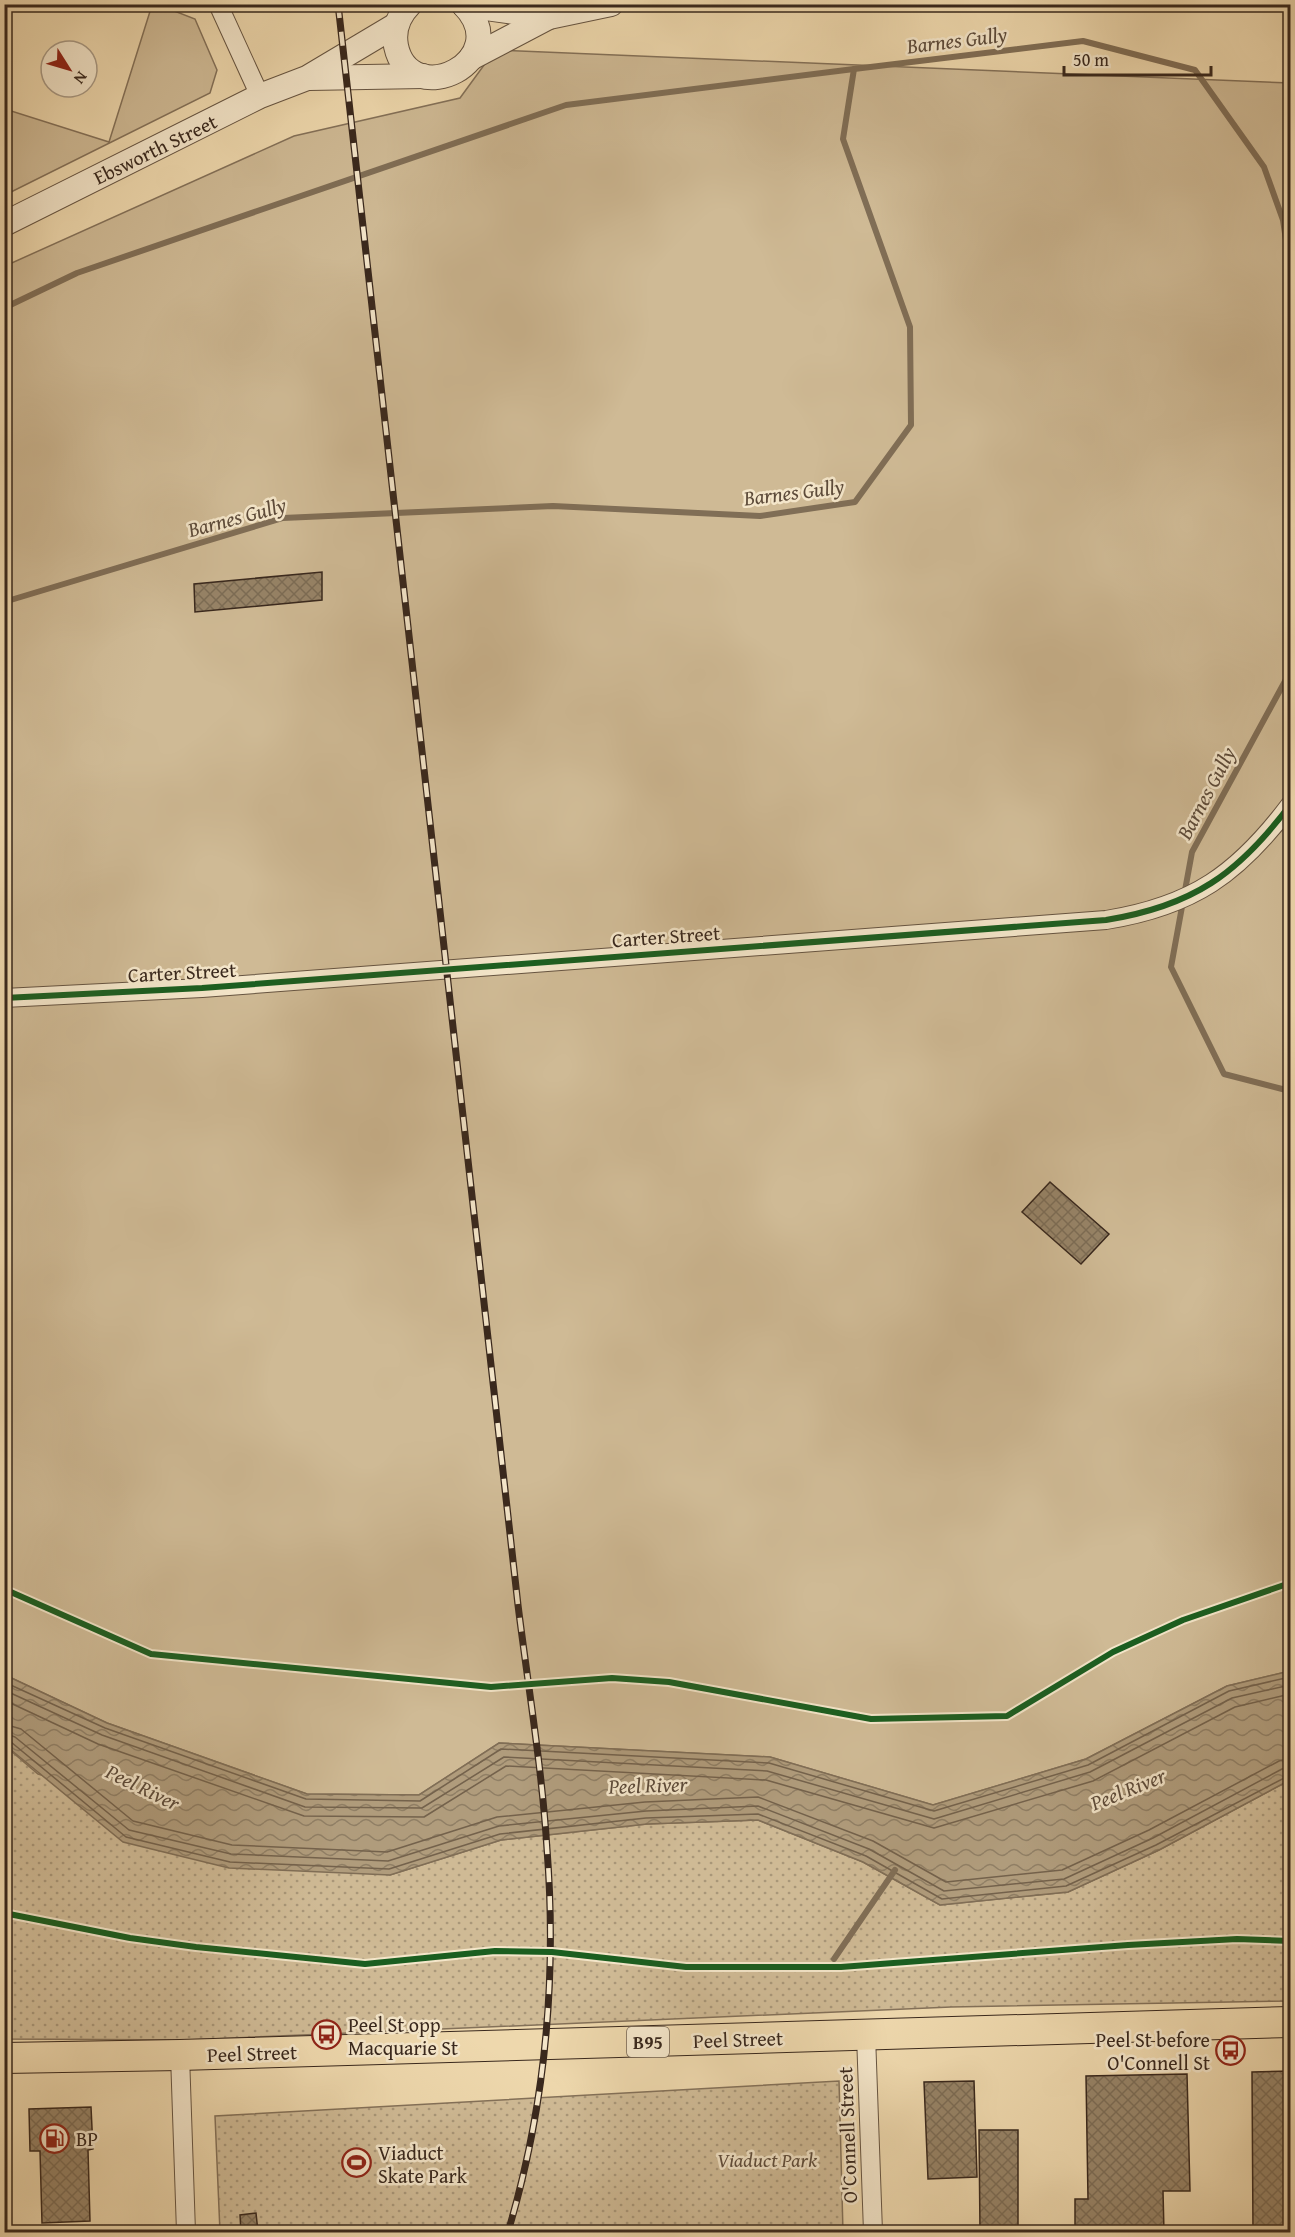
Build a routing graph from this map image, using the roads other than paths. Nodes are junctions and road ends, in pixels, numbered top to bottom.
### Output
1 (218, 4) edge
2 (611, 4) edge
3 (464, 5) edge
4 (403, 11) edge
5 (549, 17) junction
6 (471, 58) junction
7 (423, 76) junction
8 (307, 78) junction
9 (260, 96) junction
10 (4, 224) edge
11 (1290, 805) edge
12 (4, 998) edge
13 (1290, 2022) edge
14 (866, 2035) junction
15 (180, 2055) junction
16 (4, 2058) edge
17 (186, 2232) edge
18 (873, 2232) edge

1 - 9 street
2 - 5 street
3 - 5 street
3 - 6 street
4 - 7 street
4 - 8 street, Ebsworth Street
5 - 6 street
6 - 7 street, Ebsworth Street
7 - 8 street, Ebsworth Street
8 - 9 street, Ebsworth Street
9 - 10 street, Ebsworth Street
11 - 12 street, Carter Street
13 - 14 main road, Peel Street / B95
14 - 15 main road, Peel Street / B95
14 - 18 street, O'Connell Street
15 - 16 main road, Peel Street / B95
15 - 17 street

